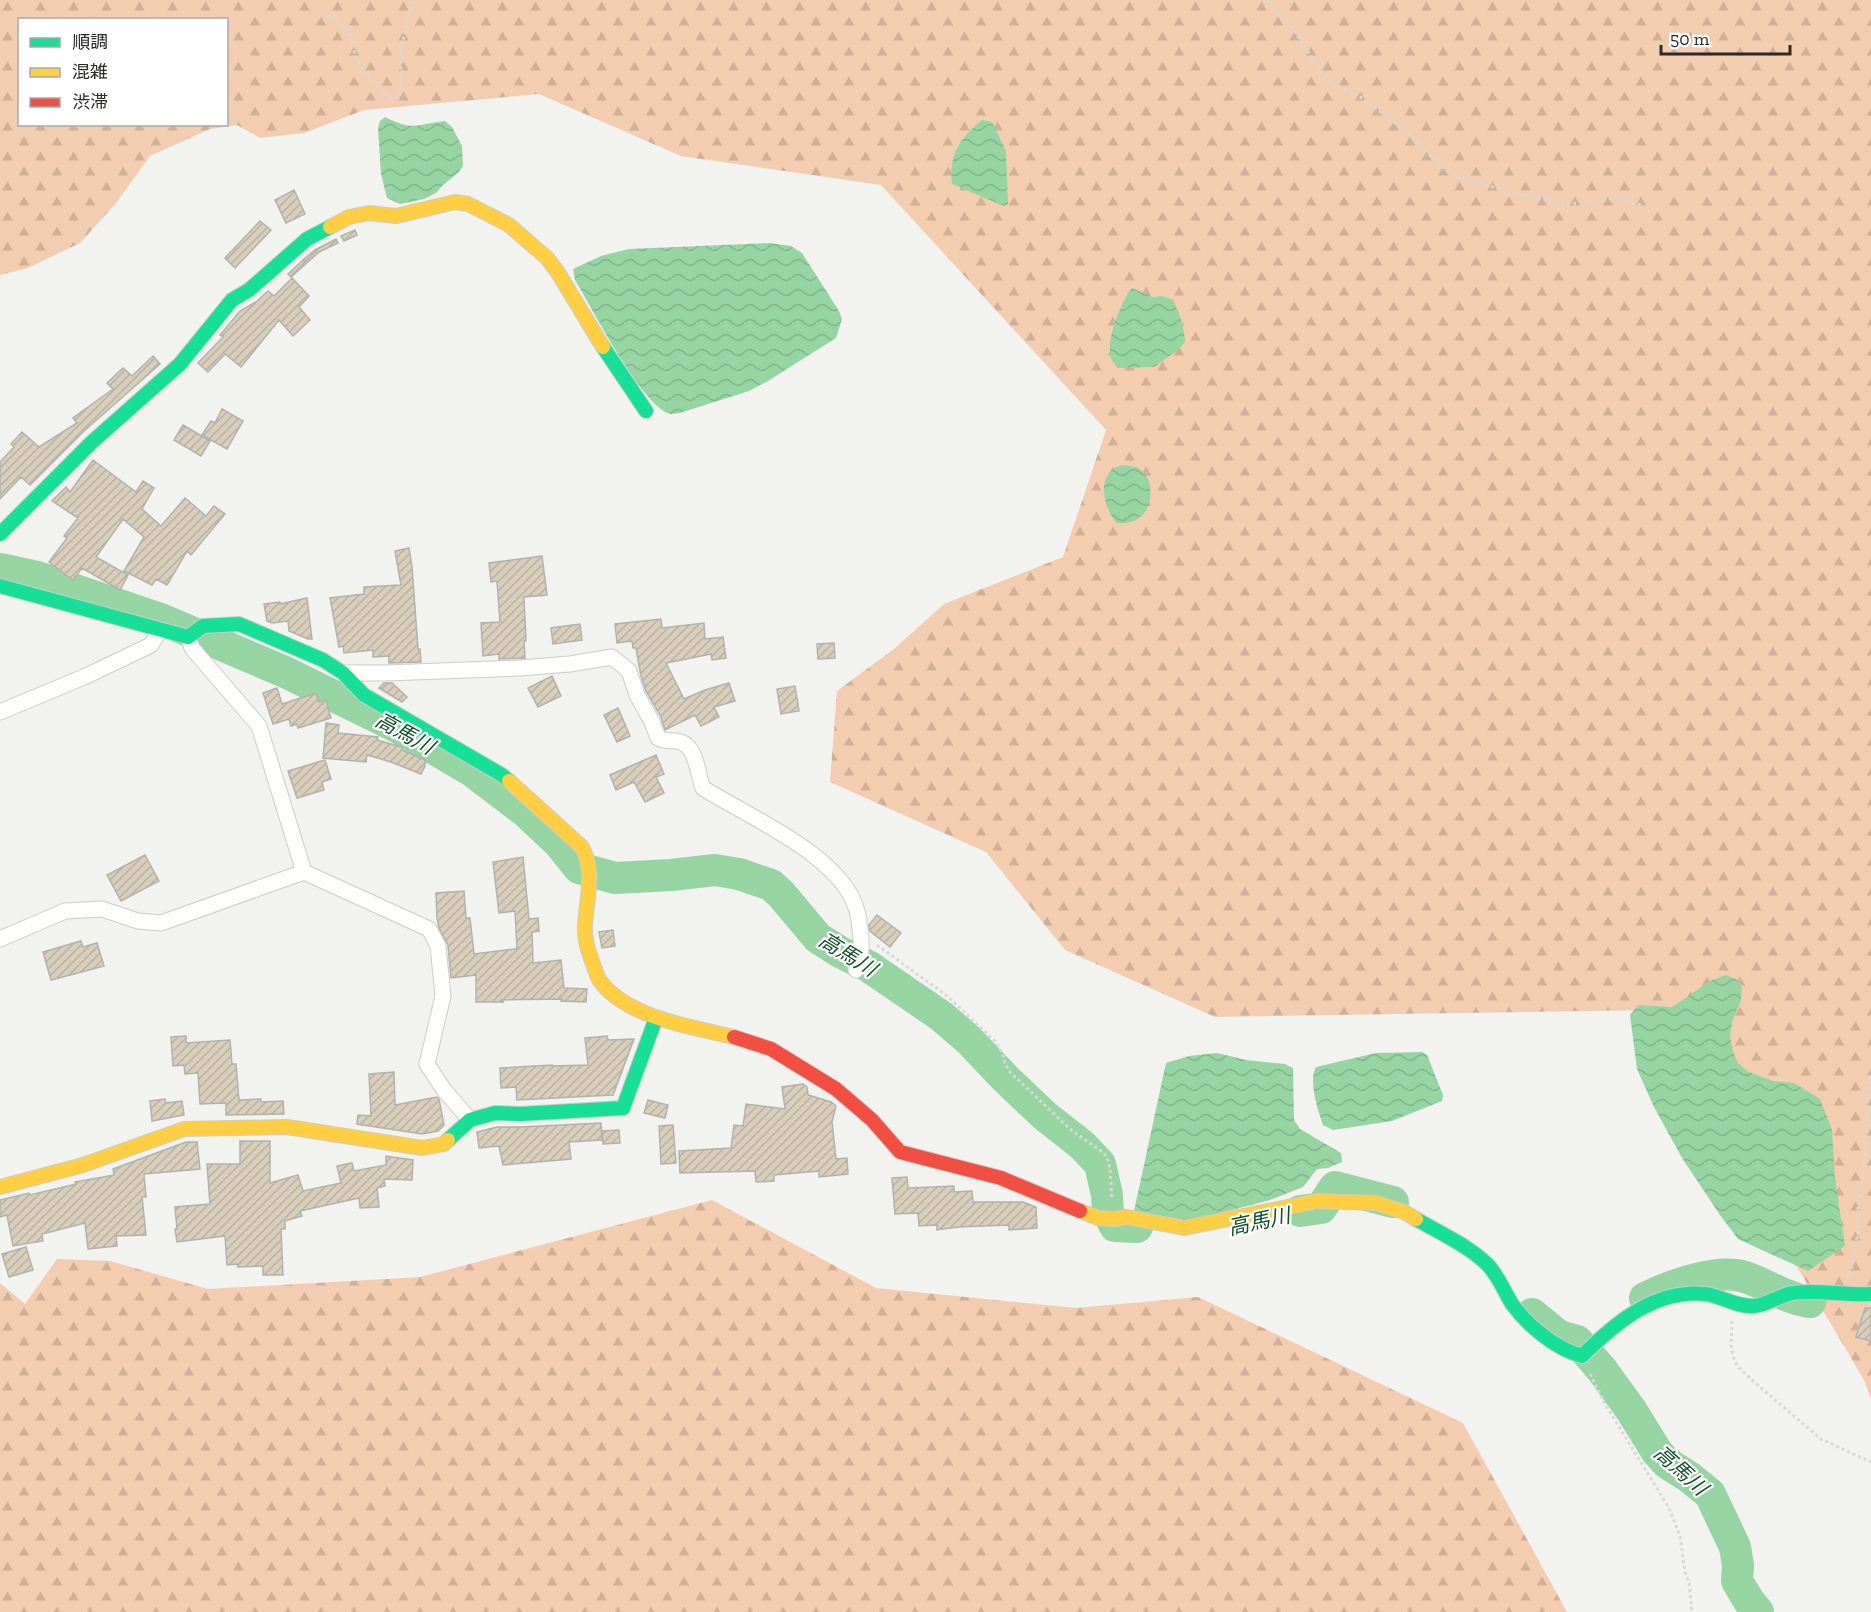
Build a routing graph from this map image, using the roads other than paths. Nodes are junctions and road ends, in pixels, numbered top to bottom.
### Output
1 (646, 411) dead end
2 (0, 534) edge
3 (0, 586) edge
4 (160, 630) junction
5 (188, 637) junction
6 (343, 673) junction
7 (0, 712) edge
8 (304, 872) junction
9 (0, 939) edge
10 (856, 970) dead end
11 (656, 1018) junction
12 (470, 1120) junction
13 (0, 1187) edge
14 (1871, 1294) edge

1 - 2 street
3 - 4 street
4 - 5 street
4 - 7 street
5 - 6 street
5 - 8 street
6 - 10 street
6 - 11 street
8 - 9 street
8 - 12 street
11 - 12 street
11 - 14 street
12 - 13 street

